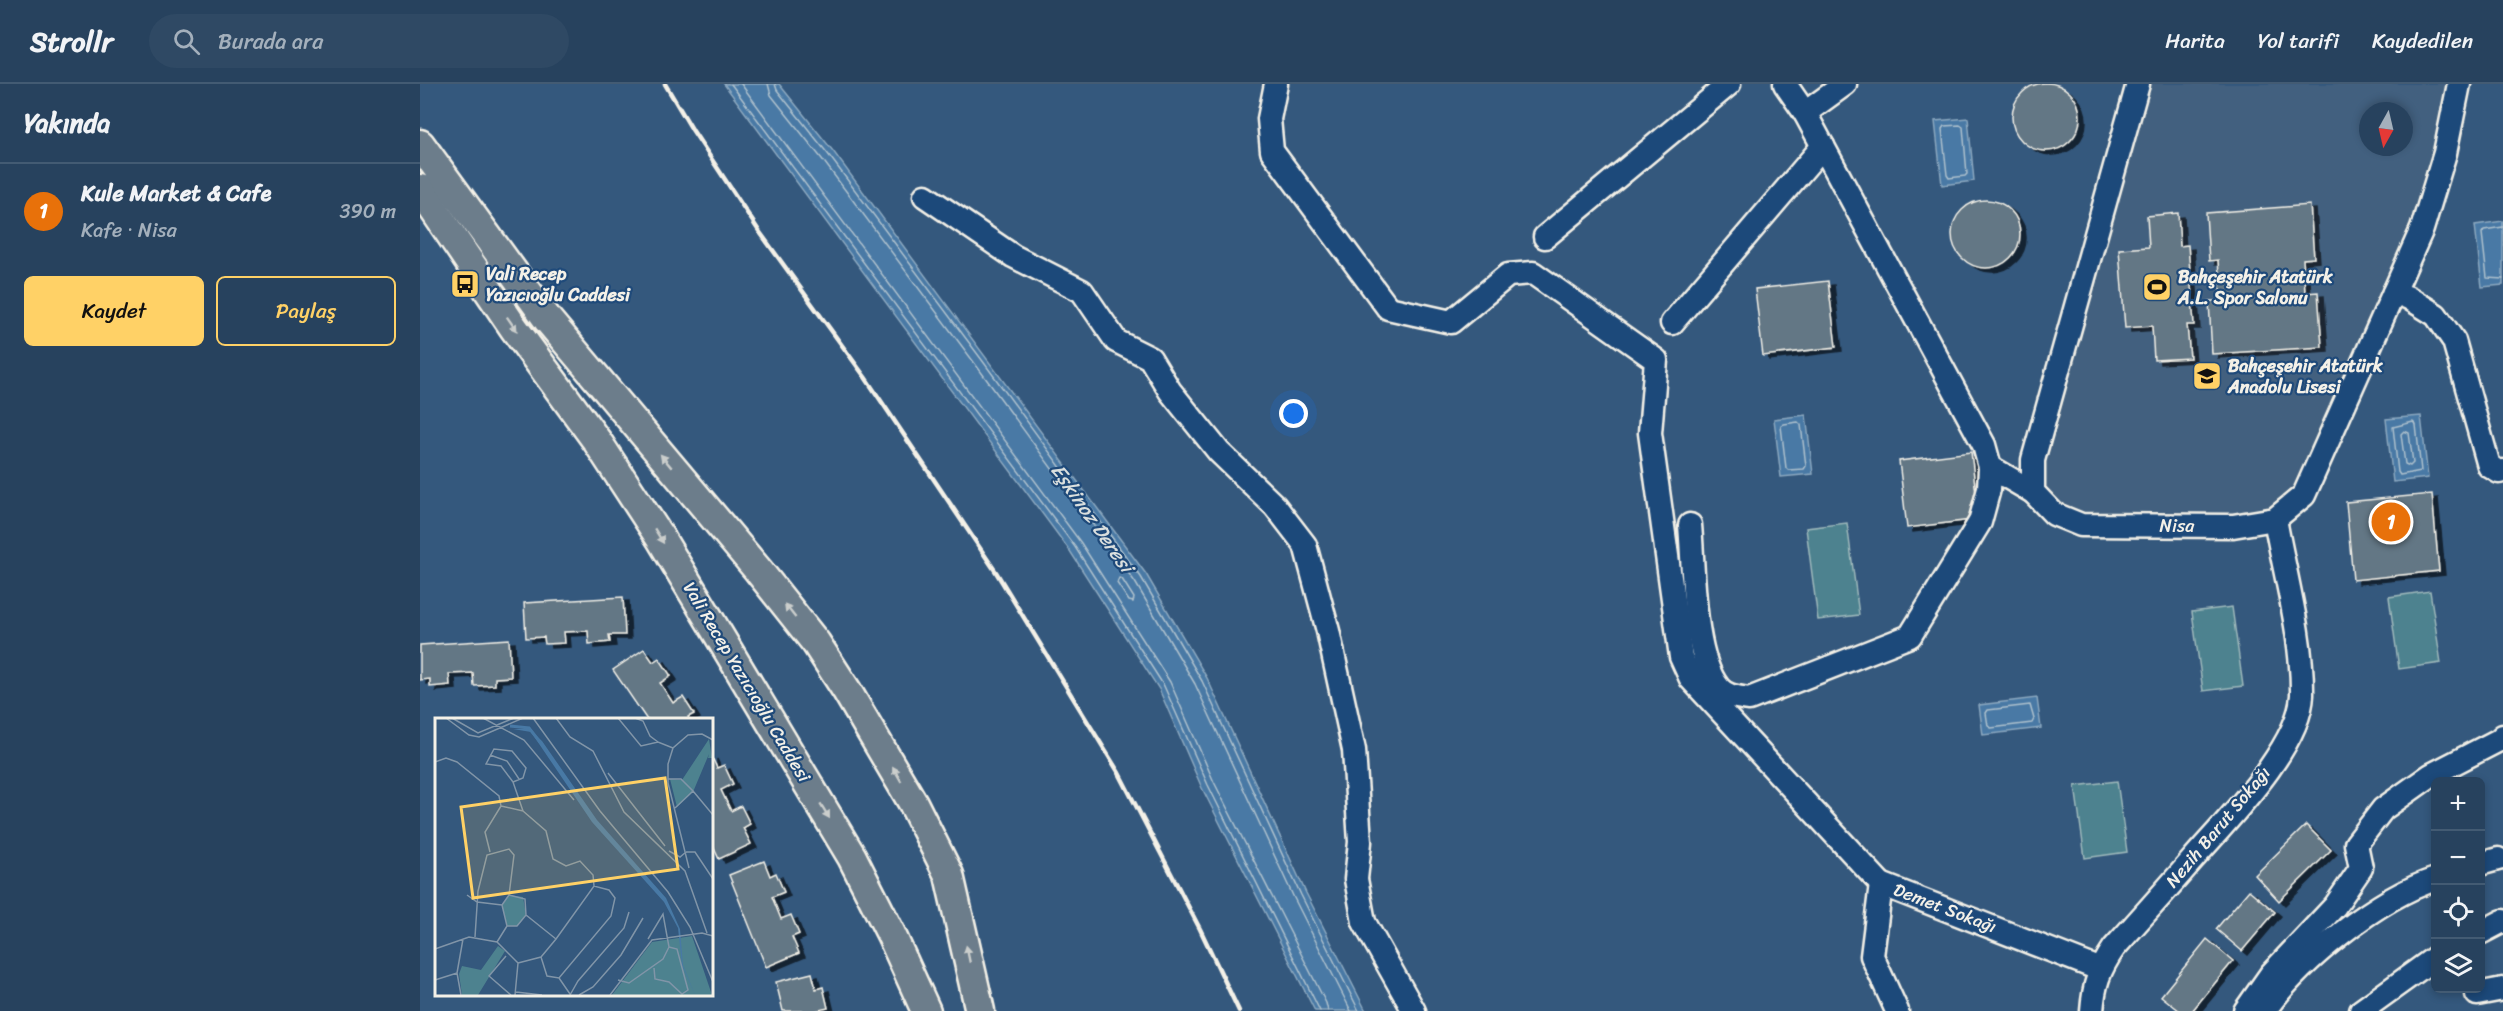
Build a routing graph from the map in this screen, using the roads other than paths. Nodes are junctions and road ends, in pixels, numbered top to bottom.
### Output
1 (1276, 84) edge
2 (1729, 84) edge
3 (1785, 84) edge
4 (1845, 84) edge
5 (2138, 84) edge
6 (2459, 84) edge
7 (1805, 113) junction
8 (420, 144) edge
9 (1823, 146) junction
10 (420, 189) edge
11 (925, 196) dead end
12 (420, 223) edge
13 (1545, 237) dead end
14 (479, 277) junction
15 (2394, 292) junction
16 (1672, 323) dead end
17 (1990, 467) junction
18 (2503, 471) edge
19 (2033, 492) junction
20 (2275, 519) junction
21 (1690, 525) dead end
22 (2503, 736) edge
23 (2431, 881) edge
24 (1881, 884) junction
25 (2503, 921) edge
26 (2485, 931) edge
27 (2431, 961) edge
28 (2099, 969) junction
29 (2503, 989) edge
30 (2477, 998) edge
31 (926, 1011) edge
32 (980, 1011) edge
33 (1414, 1011) edge
34 (1897, 1011) edge
35 (2092, 1011) edge
36 (2245, 1011) edge
37 (2264, 1011) edge
38 (2361, 1011) edge

1 - 24 street
2 - 13 street
3 - 7 street
4 - 7 street
5 - 19 street
6 - 15 street
7 - 9 street
32 -> 8 main road
9 - 16 street
9 - 17 street
10 - 14 main road, Vali Recep Yazıcıoğlu Caddesi
11 - 33 street
12 - 14 main road
14 -> 31 main road, Vali Recep Yazıcıoğlu Caddesi
15 - 18 street
15 - 20 street
17 - 19 street, Nisa
17 - 21 street
19 - 20 street, Nisa
20 - 28 street, Nezih Barut Sokağı
22 - 36 street
23 - 37 street
24 - 28 street, Demet Sokağı
24 - 34 street, Demet Sokağı
25 - 26 street
27 - 38 street
28 - 35 street, Nezih Barut Sokağı
29 - 30 street

